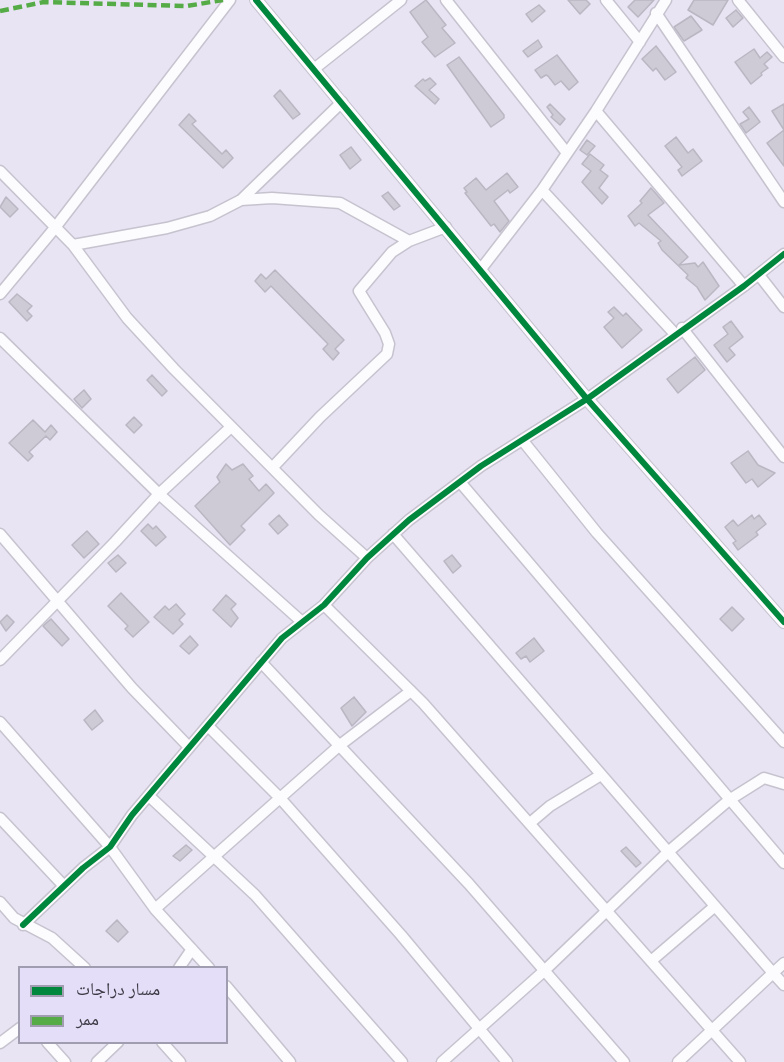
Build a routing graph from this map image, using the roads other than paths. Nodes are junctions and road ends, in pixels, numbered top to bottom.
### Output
1 (230, 0) edge
2 (256, 0) edge
3 (401, 0) edge
4 (446, 0) edge
5 (606, 0) edge
6 (666, 0) edge
7 (738, 0) edge
8 (656, 13) junction
9 (640, 42) junction
10 (784, 57) edge
11 (314, 69) junction
12 (342, 102) junction
13 (596, 111) junction
14 (567, 153) junction
15 (0, 171) edge
16 (542, 190) junction
17 (241, 200) junction
18 (784, 202) edge
19 (446, 226) junction
20 (54, 229) junction
21 (409, 241) junction
22 (73, 245) junction
23 (784, 254) edge
24 (481, 269) junction
25 (759, 275) junction
26 (744, 286) junction
27 (0, 294) edge
28 (784, 307) edge
29 (679, 331) junction
30 (0, 338) edge
31 (587, 399) junction
32 (231, 427) junction
33 (523, 441) junction
34 (784, 457) edge
35 (273, 467) junction
36 (460, 482) junction
37 (159, 494) junction
38 (0, 534) edge
39 (393, 534) junction
40 (367, 558) junction
41 (56, 601) junction
42 (324, 605) junction
43 (301, 621) junction
44 (784, 622) edge
45 (0, 660) edge
46 (261, 662) junction
47 (411, 691) junction
48 (0, 722) edge
49 (209, 726) junction
50 (784, 742) edge
51 (340, 745) junction
52 (189, 747) junction
53 (601, 775) junction
54 (784, 784) edge
55 (148, 796) junction
56 (280, 798) junction
57 (729, 800) junction
58 (0, 818) edge
59 (530, 823) junction
60 (110, 847) junction
61 (668, 852) junction
62 (214, 856) junction
63 (784, 863) edge
64 (63, 885) junction
65 (0, 902) edge
66 (714, 907) junction
67 (155, 909) junction
68 (608, 913) junction
69 (23, 925) junction
70 (192, 949) junction
71 (651, 961) junction
72 (784, 963) edge
73 (83, 966) edge
74 (180, 966) edge
75 (207, 966) edge
76 (544, 971) junction
77 (773, 973) junction
78 (784, 985) edge
79 (228, 988) edge
80 (478, 1029) junction
81 (18, 1030) edge
82 (712, 1030) junction
83 (0, 1043) edge
84 (49, 1044) edge
85 (116, 1044) edge
86 (164, 1044) edge
87 (65, 1062) edge
88 (97, 1062) edge
89 (180, 1062) edge
90 (290, 1062) edge
91 (402, 1062) edge
92 (442, 1062) edge
93 (507, 1062) edge
94 (624, 1062) edge
95 (678, 1062) edge
96 (740, 1062) edge

1 - 20 street
2 - 11 street
3 - 11 street
4 - 14 street
5 - 9 street
6 - 8 street
7 - 10 street
8 - 9 street
8 - 18 street
9 - 13 street
11 - 12 street
12 - 17 street
12 - 19 street
13 - 14 street
13 - 26 street
14 - 16 street
15 - 20 street
16 - 24 street
16 - 29 street
17 - 21 street
17 - 22 street
19 - 21 street
19 - 24 street
20 - 22 street
20 - 27 street
21 - 35 street
22 - 32 street
23 - 25 street
24 - 31 street
25 - 26 street
25 - 28 street
26 - 29 street
29 - 31 street
29 - 34 street
30 - 37 street
31 - 33 street
31 - 44 street
32 - 35 street
32 - 37 street
33 - 36 street
33 - 50 street
35 - 40 street
36 - 39 street
36 - 57 street
37 - 41 street
37 - 43 street
38 - 41 street
39 - 40 street
39 - 53 street
40 - 42 street
41 - 45 street
41 - 52 street
42 - 43 street
42 - 47 street
43 - 46 street
46 - 49 street
46 - 51 street
47 - 51 street
47 - 59 street
48 - 60 street
49 - 52 street
49 - 56 street
51 - 56 street
51 - 76 street
52 - 55 street
53 - 59 street
53 - 61 street
54 - 57 street
55 - 60 street
55 - 62 street
56 - 62 street
56 - 80 street
57 - 61 street
57 - 63 street
58 - 64 street
59 - 68 street
60 - 64 street
60 - 67 street
61 - 66 street
61 - 68 street
62 - 67 street
62 - 91 street
64 - 69 street
65 - 69 street
66 - 71 street
66 - 77 street
67 - 70 street
68 - 71 street
68 - 76 street
69 - 73 street
70 - 74 street
70 - 75 street
71 - 82 street
72 - 77 street
76 - 80 street
76 - 94 street
77 - 78 street
77 - 82 street
79 - 90 street
80 - 92 street
80 - 93 street
81 - 83 street
82 - 95 street
82 - 96 street
84 - 87 street
85 - 88 street
86 - 89 street

